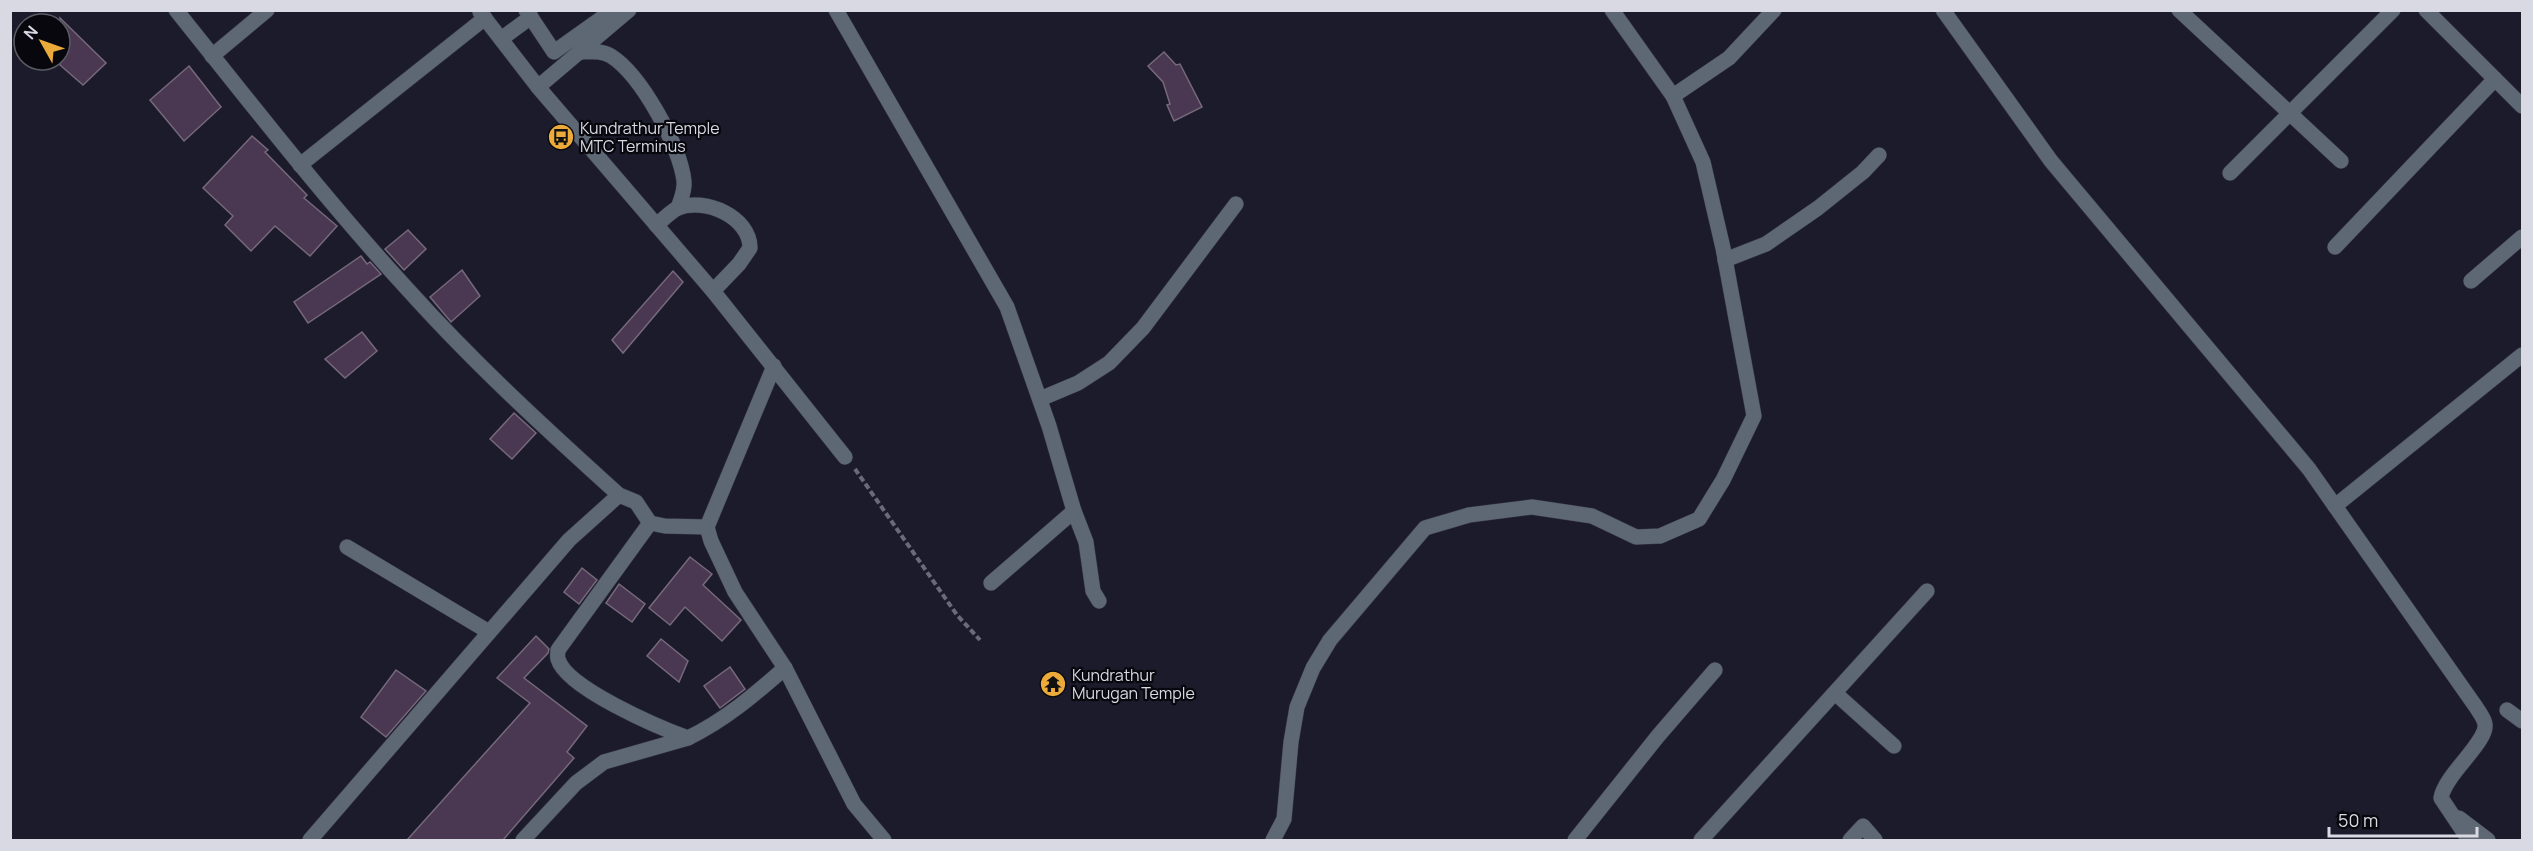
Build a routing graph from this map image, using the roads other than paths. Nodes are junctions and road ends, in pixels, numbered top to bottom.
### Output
1 (176, 10) edge
2 (267, 10) edge
3 (613, 10) edge
4 (629, 10) edge
5 (836, 10) edge
6 (1612, 10) edge
7 (1774, 10) edge
8 (1943, 10) edge
9 (2179, 10) edge
10 (2393, 10) edge
11 (2426, 10) edge
12 (482, 14) edge
13 (528, 14) edge
14 (501, 39) junction
15 (579, 52) junction
16 (212, 56) junction
17 (2495, 79) junction
18 (538, 87) junction
19 (1674, 96) junction
20 (2523, 106) edge
21 (2289, 114) junction
22 (1879, 155) dead end
23 (2341, 161) dead end
24 (300, 165) junction
25 (2230, 173) dead end
26 (1236, 204) dead end
27 (678, 208) junction
28 (656, 225) junction
29 (2523, 237) edge
30 (2335, 247) dead end
31 (1725, 260) junction
32 (2471, 281) dead end
33 (713, 291) junction
34 (2523, 355) edge
35 (774, 366) junction
36 (1040, 399) junction
37 (845, 457) road end
38 (619, 495) junction
39 (2335, 506) junction
40 (1074, 511) junction
41 (650, 523) junction
42 (707, 527) junction
43 (347, 547) dead end
44 (991, 583) dead end
45 (1928, 591) dead end
46 (1099, 602) dead end
47 (489, 632) junction
48 (785, 668) junction
49 (1715, 670) dead end
50 (1835, 693) junction
51 (2507, 710) dead end
52 (2523, 721) edge
53 (688, 738) junction
54 (1894, 746) dead end
55 (2445, 807) junction
56 (310, 840) edge
57 (523, 840) edge
58 (884, 840) edge
59 (1273, 840) edge
60 (1575, 840) edge
61 (1701, 840) edge
62 (1850, 840) edge
63 (1875, 840) edge
64 (2469, 840) edge
65 (2488, 840) edge

1 - 16 street
2 - 16 street
3 - 13 street
4 - 15 street
5 - 36 street
6 - 19 street
7 - 19 street
8 - 39 street
9 - 21 street
10 - 21 street
11 - 17 street
12 - 14 street
12 - 24 street
13 - 14 street
14 - 18 street
15 - 18 street
15 - 27 street
16 - 24 street
17 - 20 street
17 - 30 street
18 - 28 street
19 - 31 street
21 - 23 street
21 - 25 street
22 - 31 street
24 - 38 street
26 - 36 street
27 - 28 street
27 - 33 street
28 - 33 street
29 - 32 street
31 - 59 street
33 - 35 street
34 - 39 street
35 - 37 street
35 - 42 street
36 - 40 street
38 - 41 street
38 - 47 street
39 - 55 street
40 - 44 street
40 - 46 street
41 - 42 street
41 - 53 street
42 - 48 street
43 - 47 street
45 - 50 street
47 - 56 street
48 - 53 street
48 - 58 street
49 - 60 street
50 - 54 street
50 - 61 street
51 - 52 street
53 - 57 street
55 - 64 street
55 - 65 street
62 - 63 street

